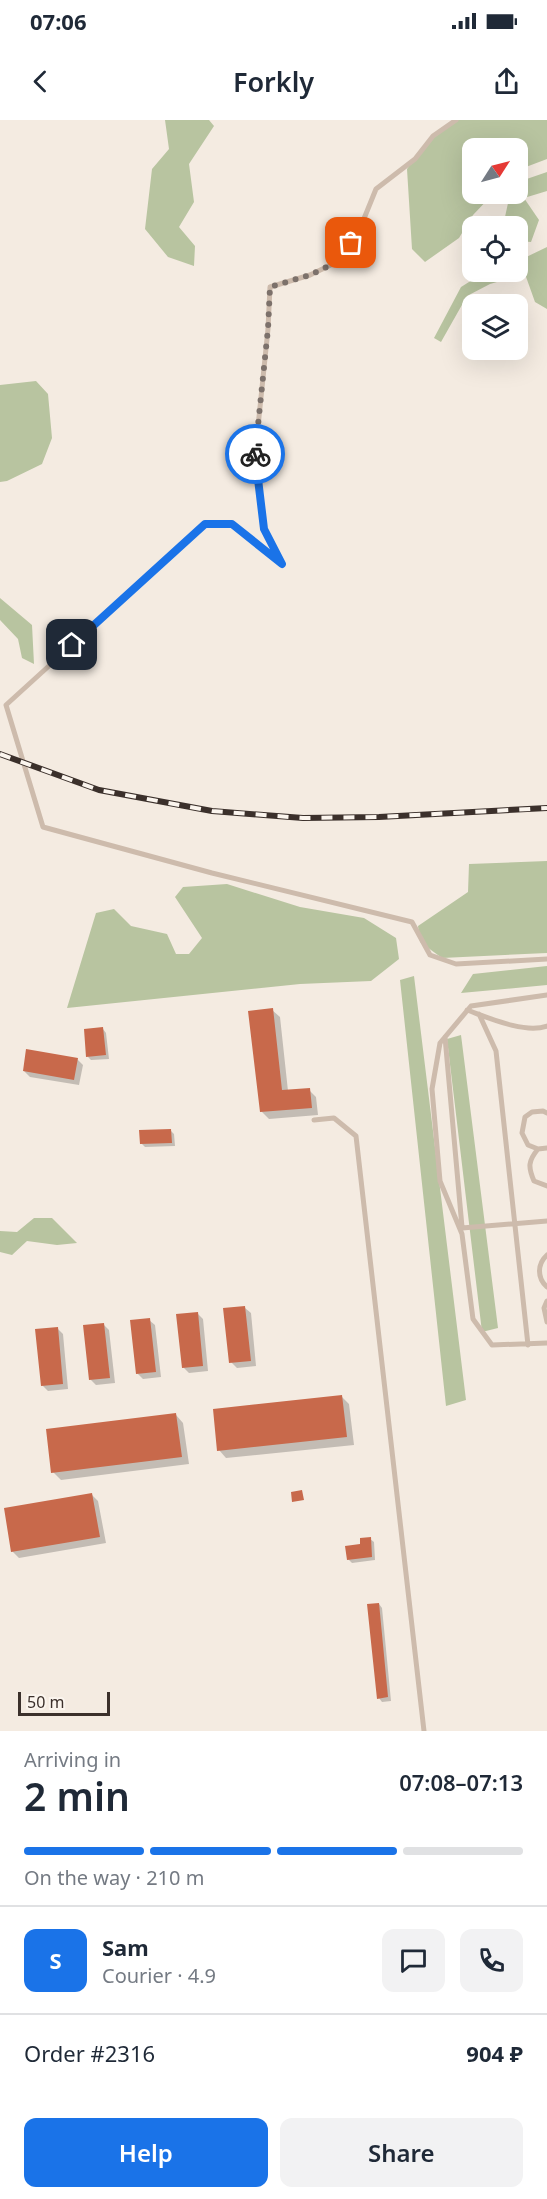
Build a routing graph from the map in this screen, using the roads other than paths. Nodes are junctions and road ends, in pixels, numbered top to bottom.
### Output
1 (456, 120) edge
2 (547, 959) edge
3 (547, 995) edge
4 (467, 1010) junction
5 (479, 1014) junction
6 (547, 1026) edge
7 (445, 1037) junction
8 (547, 1113) edge
9 (314, 1120) dead end
10 (547, 1148) edge
11 (538, 1149) junction
12 (547, 1187) edge
13 (547, 1196) edge
14 (547, 1221) edge
15 (515, 1225) junction
16 (462, 1231) junction
17 (547, 1255) edge
18 (547, 1287) edge
19 (547, 1301) edge
20 (547, 1322) edge
21 (547, 1343) edge
22 (528, 1345) junction
23 (424, 1731) edge

1 - 2 lane
3 - 4 lane
4 - 5 lane
4 - 7 lane
5 - 6 lane
5 - 15 lane
7 - 16 lane
7 - 16 lane
8 - 11 lane
9 - 23 lane
10 - 11 lane
11 - 12 lane
12 - 13 lane
14 - 15 lane
15 - 16 lane
15 - 22 lane
16 - 22 lane
17 - 18 lane
19 - 20 lane
21 - 22 lane

